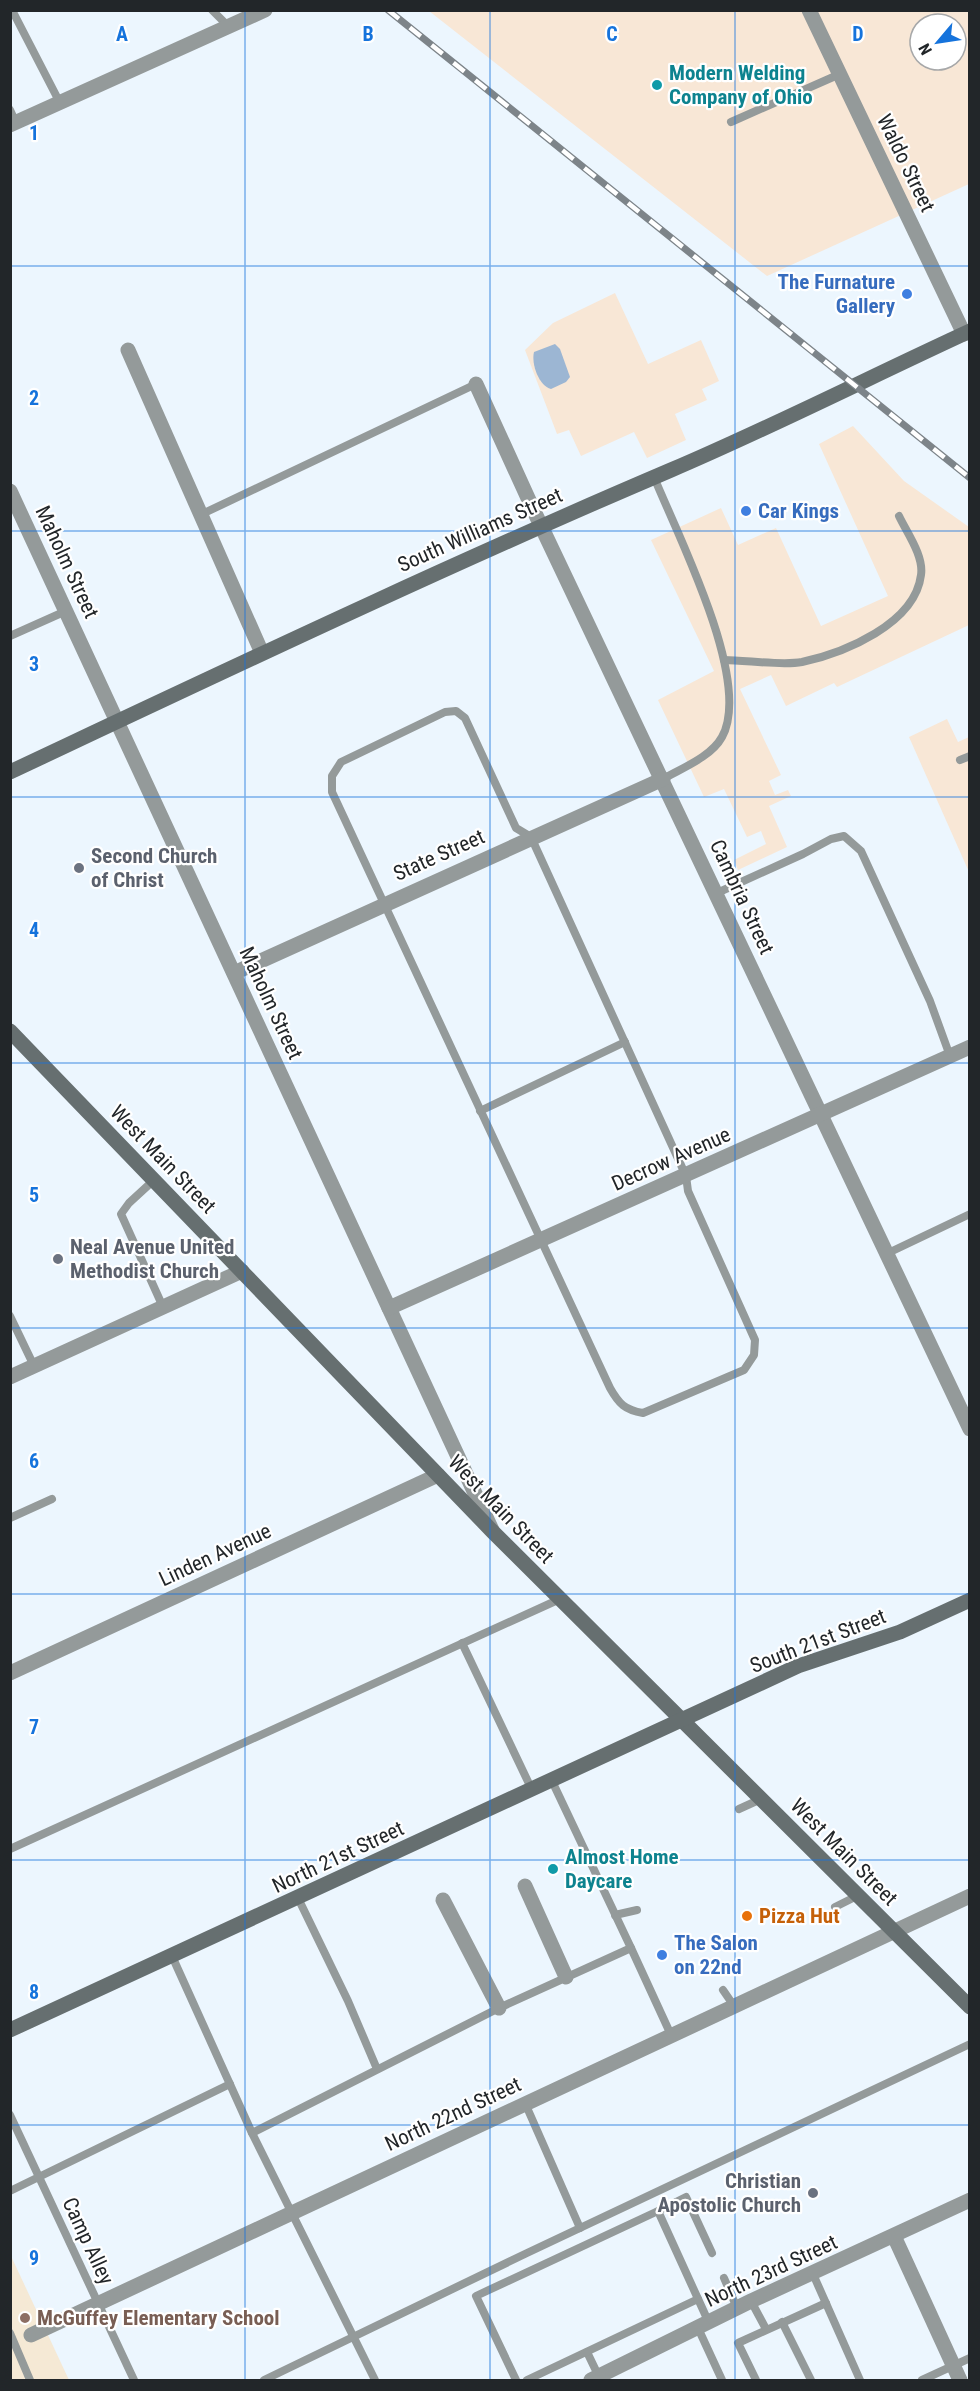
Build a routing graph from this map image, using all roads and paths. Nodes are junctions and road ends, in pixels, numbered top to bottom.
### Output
1 (12, 10) edge
2 (212, 10) edge
3 (265, 10) edge
4 (809, 10) edge
5 (14, 23) edge
6 (229, 27) junction
7 (840, 74) junction
8 (60, 103) junction
9 (12, 119) edge
10 (730, 122) dead end
11 (967, 332) edge
12 (128, 350) dead end
13 (477, 384) joint
14 (654, 477) junction
15 (10, 491) edge
16 (200, 515) junction
17 (899, 516) dead end
18 (541, 525) junction
19 (66, 611) junction
20 (10, 636) edge
21 (262, 653) junction
22 (724, 660) junction
23 (117, 722) junction
24 (969, 756) edge
25 (960, 760) dead end
26 (10, 772) edge
27 (663, 779) junction
28 (531, 837) junction
29 (717, 893) junction
30 (386, 902) junction
31 (234, 973) junction
32 (11, 1033) edge
33 (625, 1042) junction
34 (969, 1047) edge
35 (950, 1056) junction
36 (480, 1111) junction
37 (822, 1114) junction
38 (686, 1176) junction
39 (154, 1180) junction
40 (969, 1214) edge
41 (541, 1241) junction
42 (886, 1254) junction
43 (242, 1271) junction
44 (163, 1307) junction
45 (389, 1308) junction
46 (10, 1316) edge
47 (34, 1366) junction
48 (10, 1377) edge
49 (969, 1429) edge
50 (438, 1475) junction
51 (52, 1499) dead end
52 (10, 1518) edge
53 (493, 1532) junction
54 (560, 1599) junction
55 (969, 1600) edge
56 (462, 1643) junction
57 (10, 1673) edge
58 (683, 1722) junction
59 (552, 1781) junction
60 (532, 1791) junction
61 (761, 1799) junction
62 (739, 1809) dead end
63 (10, 1850) edge
64 (525, 1886) dead end
65 (857, 1896) junction
66 (969, 1896) edge
67 (298, 1898) junction
68 (443, 1900) dead end
69 (835, 1906) dead end
70 (637, 1910) dead end
71 (615, 1915) junction
72 (893, 1931) junction
73 (631, 1948) junction
74 (172, 1956) junction
75 (566, 1977) junction
76 (723, 1990) dead end
77 (734, 2006) junction
78 (969, 2007) edge
79 (499, 2008) junction
80 (10, 2030) edge
81 (671, 2035) junction
82 (969, 2044) edge
83 (377, 2069) junction
84 (230, 2084) junction
85 (525, 2103) junction
86 (10, 2115) edge
87 (252, 2133) junction
88 (39, 2178) junction
89 (10, 2191) edge
90 (969, 2200) edge
91 (658, 2211) junction
92 (291, 2212) junction
93 (580, 2228) junction
94 (894, 2236) junction
95 (712, 2253) dead end
96 (813, 2274) junction
97 (724, 2278) dead end
98 (698, 2299) junction
99 (751, 2301) junction
100 (826, 2303) junction
101 (97, 2304) junction
102 (737, 2308) junction
103 (782, 2322) junction
104 (703, 2326) junction
105 (766, 2329) junction
106 (10, 2333) edge
107 (31, 2335) joint
108 (355, 2338) junction
109 (13, 2346) edge
110 (587, 2352) junction
111 (969, 2358) edge
112 (953, 2366) junction
113 (595, 2379) edge
114 (30, 2380) edge
115 (134, 2380) edge
116 (264, 2380) edge
117 (375, 2380) edge
118 (516, 2380) edge
119 (527, 2380) edge
120 (722, 2380) edge
121 (756, 2380) edge
122 (811, 2380) edge
123 (860, 2380) edge
124 (922, 2380) edge
125 (960, 2380) edge

1 - 5 lane
2 - 6 lane
3 - 6 street
4 - 7 street, Waldo Street
5 - 8 lane
6 - 8 street
7 - 10 lane
7 - 11 street, Waldo Street
8 - 9 street
11 - 14 main road, South Williams Street
12 - 16 street
13 - 16 lane
13 - 18 street, Cambria Street
14 - 18 main road, South Williams Street
14 - 22 lane
15 - 19 street, Maholm Street
16 - 21 street
17 - 22 lane
18 - 21 main road, South Williams Street
18 - 27 street, Cambria Street
19 - 20 lane
19 - 23 street, Maholm Street
21 - 23 main road, South Williams Street
22 - 27 lane
23 - 26 main road, South Williams Street
23 - 31 street, Maholm Street
24 - 25 lane
27 - 28 street, State Street
27 - 29 street, Cambria Street
28 - 30 street, State Street
28 - 30 lane
28 - 33 lane
29 - 35 lane
29 - 37 street, Cambria Street
30 - 31 street, State Street
30 - 36 lane
31 - 45 street, Maholm Street
32 - 39 main road, West Main Street
33 - 36 lane
33 - 38 lane
34 - 35 street, Decrow Avenue
35 - 37 street, Decrow Avenue
36 - 41 lane
37 - 38 street, Decrow Avenue
37 - 42 street, Cambria Street
38 - 41 street, Decrow Avenue
38 - 41 lane
39 - 43 main road, West Main Street
39 - 44 lane
40 - 42 lane
41 - 45 street, Decrow Avenue
42 - 49 street, Cambria Street
43 - 44 street
43 - 50 main road, West Main Street
44 - 47 street
45 - 53 street, Maholm Street
46 - 47 lane
47 - 48 street
50 - 53 main road, West Main Street
50 - 57 street, Linden Avenue
51 - 52 lane
53 - 54 main road, West Main Street
54 - 56 lane
54 - 58 main road, West Main Street
55 - 58 main road, South 21st Street
56 - 60 lane
56 - 63 lane
58 - 59 main road, North 21st Street
58 - 61 main road, West Main Street
59 - 60 main road, North 21st Street
59 - 71 lane
60 - 67 main road, North 21st Street
61 - 62 lane
61 - 65 main road, West Main Street
64 - 75 street
65 - 69 lane
65 - 72 main road, West Main Street
66 - 72 street, North 22nd Street
67 - 74 main road, North 21st Street
67 - 83 lane
68 - 79 street
70 - 71 lane
71 - 73 lane
72 - 77 street, North 22nd Street
72 - 78 main road, West Main Street
73 - 75 lane
73 - 81 lane
74 - 80 main road, North 21st Street
74 - 84 lane
75 - 79 lane
76 - 77 lane
77 - 81 street, North 22nd Street
79 - 83 lane
81 - 85 street, North 22nd Street
82 - 93 lane
83 - 87 lane
84 - 87 lane
84 - 88 lane
85 - 92 street, North 22nd Street
85 - 93 lane
86 - 88 lane, Camp Alley
87 - 92 lane
88 - 89 lane
88 - 101 lane, Camp Alley
90 - 94 street, North 23rd Street
91 - 95 lane
91 - 98 lane
91 - 118 lane
92 - 101 street, North 22nd Street
92 - 108 lane
93 - 108 lane
94 - 96 street, North 23rd Street
94 - 112 street
96 - 99 street, North 23rd Street
96 - 100 lane
97 - 102 lane
98 - 104 lane
98 - 110 lane
99 - 102 street, North 23rd Street
99 - 105 lane
100 - 103 lane
100 - 123 lane
101 - 107 street, North 22nd Street
101 - 115 lane, Camp Alley
102 - 104 street, North 23rd Street
103 - 105 lane
103 - 122 lane
104 - 113 street, North 23rd Street
104 - 120 lane
105 - 121 lane
106 - 109 lane
107 - 109 lane
108 - 116 lane
108 - 117 lane
109 - 114 lane
110 - 113 lane
110 - 119 lane
111 - 112 lane
112 - 124 lane
112 - 125 street

